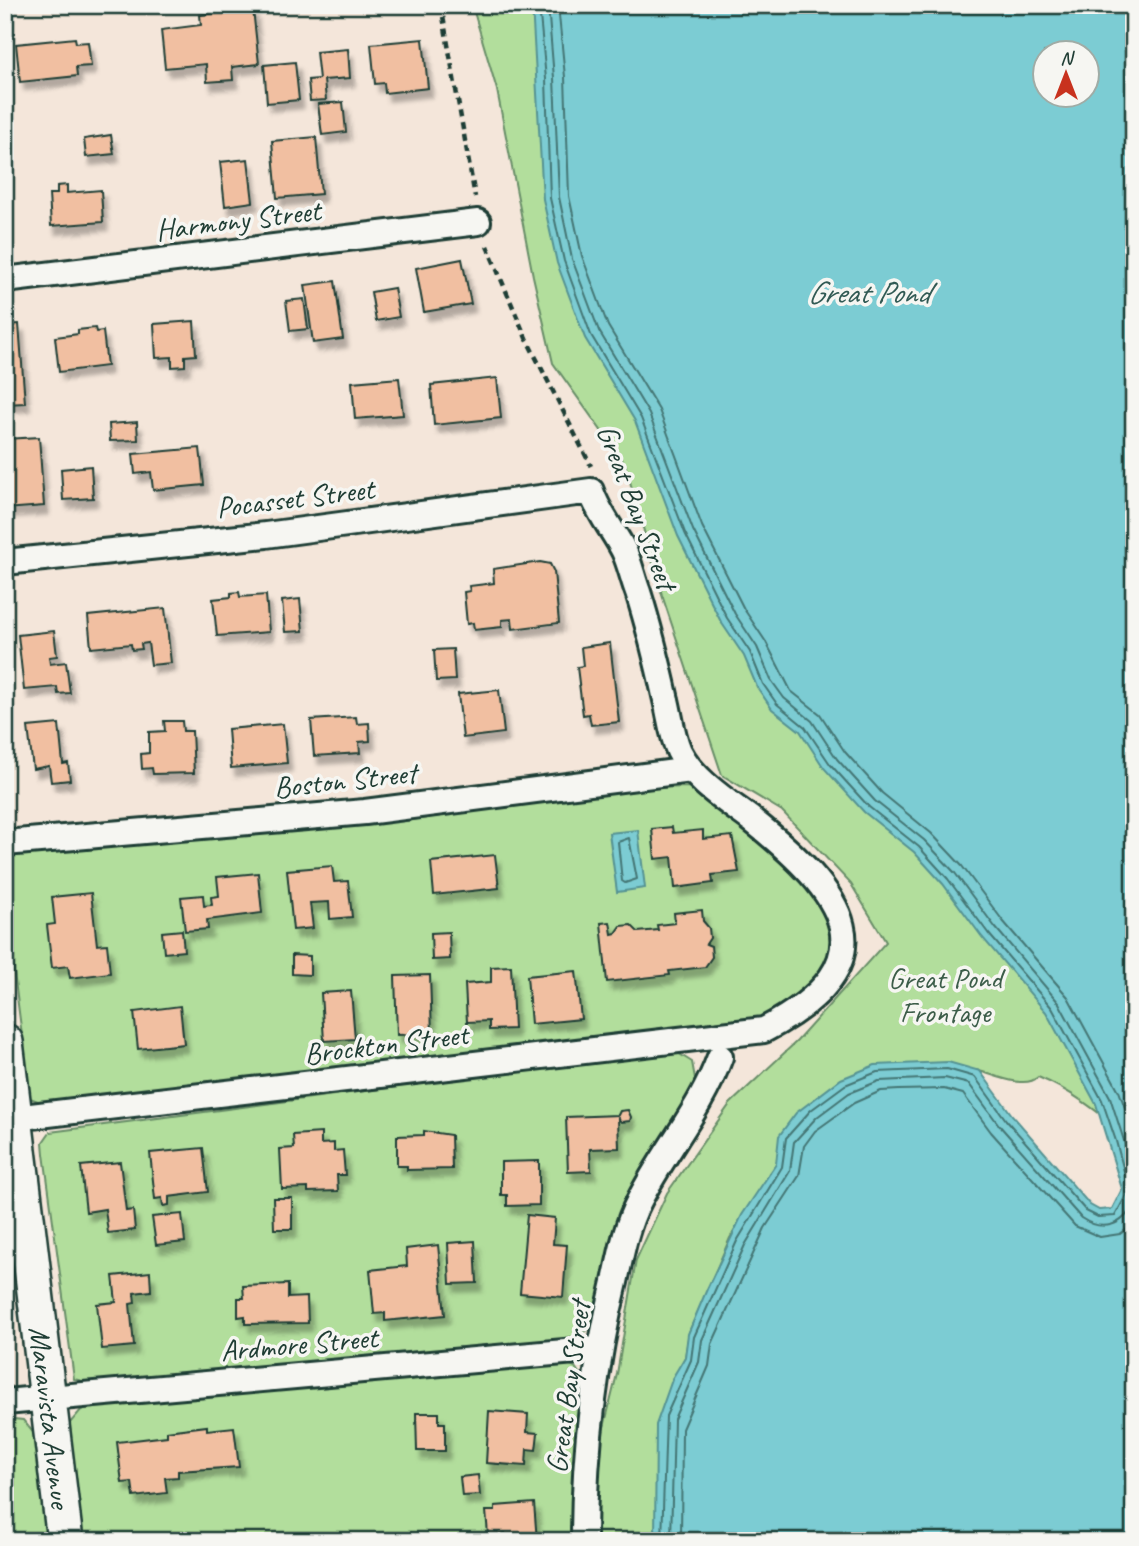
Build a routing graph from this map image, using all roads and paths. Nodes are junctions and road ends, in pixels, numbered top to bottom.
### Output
1 (441, 5) edge
2 (478, 222) junction
3 (5, 280) edge
4 (591, 491) junction
5 (5, 562) edge
6 (691, 770) junction
7 (5, 843) edge
8 (764, 1030) joint
9 (5, 1042) edge
10 (720, 1057) dead end
11 (11, 1123) edge
12 (598, 1349) junction
13 (49, 1398) junction
14 (5, 1402) edge
15 (65, 1541) edge
16 (584, 1541) edge

1 - 2 path, Great Bay Street
2 - 3 street, Harmony Street
2 - 4 path, Great Bay Street
4 - 5 street, Pocasset Street
4 - 6 street, Great Bay Street
6 - 7 street, Boston Street
6 - 8 street, Great Bay Street
8 - 11 street, Brockton Street
9 - 11 main road, Maravista Avenue
10 - 12 street, Great Bay Street
11 - 13 main road, Maravista Avenue
12 - 13 street, Ardmore Street
12 - 16 street, Great Bay Street
13 - 14 street, Ardmore Street
13 - 15 main road, Maravista Avenue

